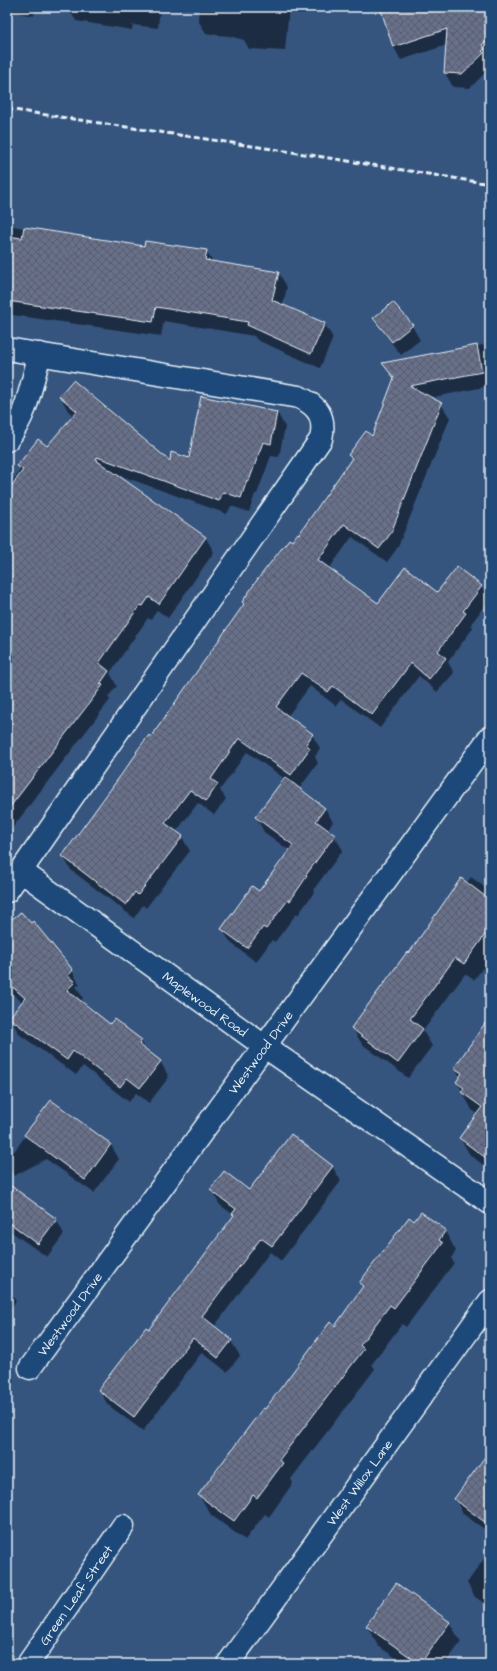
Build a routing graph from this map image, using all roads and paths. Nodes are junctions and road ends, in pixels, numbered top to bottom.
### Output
1 (7, 349) edge
2 (40, 354) junction
3 (7, 440) edge
4 (490, 736) edge
5 (21, 871) junction
6 (7, 891) edge
7 (264, 1046) junction
8 (490, 1203) edge
9 (490, 1301) edge
10 (30, 1368) dead end
11 (123, 1526) dead end
12 (28, 1664) edge
13 (228, 1664) edge

1 - 2 street
2 - 3 street
2 - 5 street
4 - 7 street, Westwood Drive
5 - 6 street
5 - 7 street, Maplewood Road
7 - 8 street, Maplewood Road
7 - 10 street, Westwood Drive
9 - 13 street, West Willox Lane
11 - 12 street, Green Leaf Street

